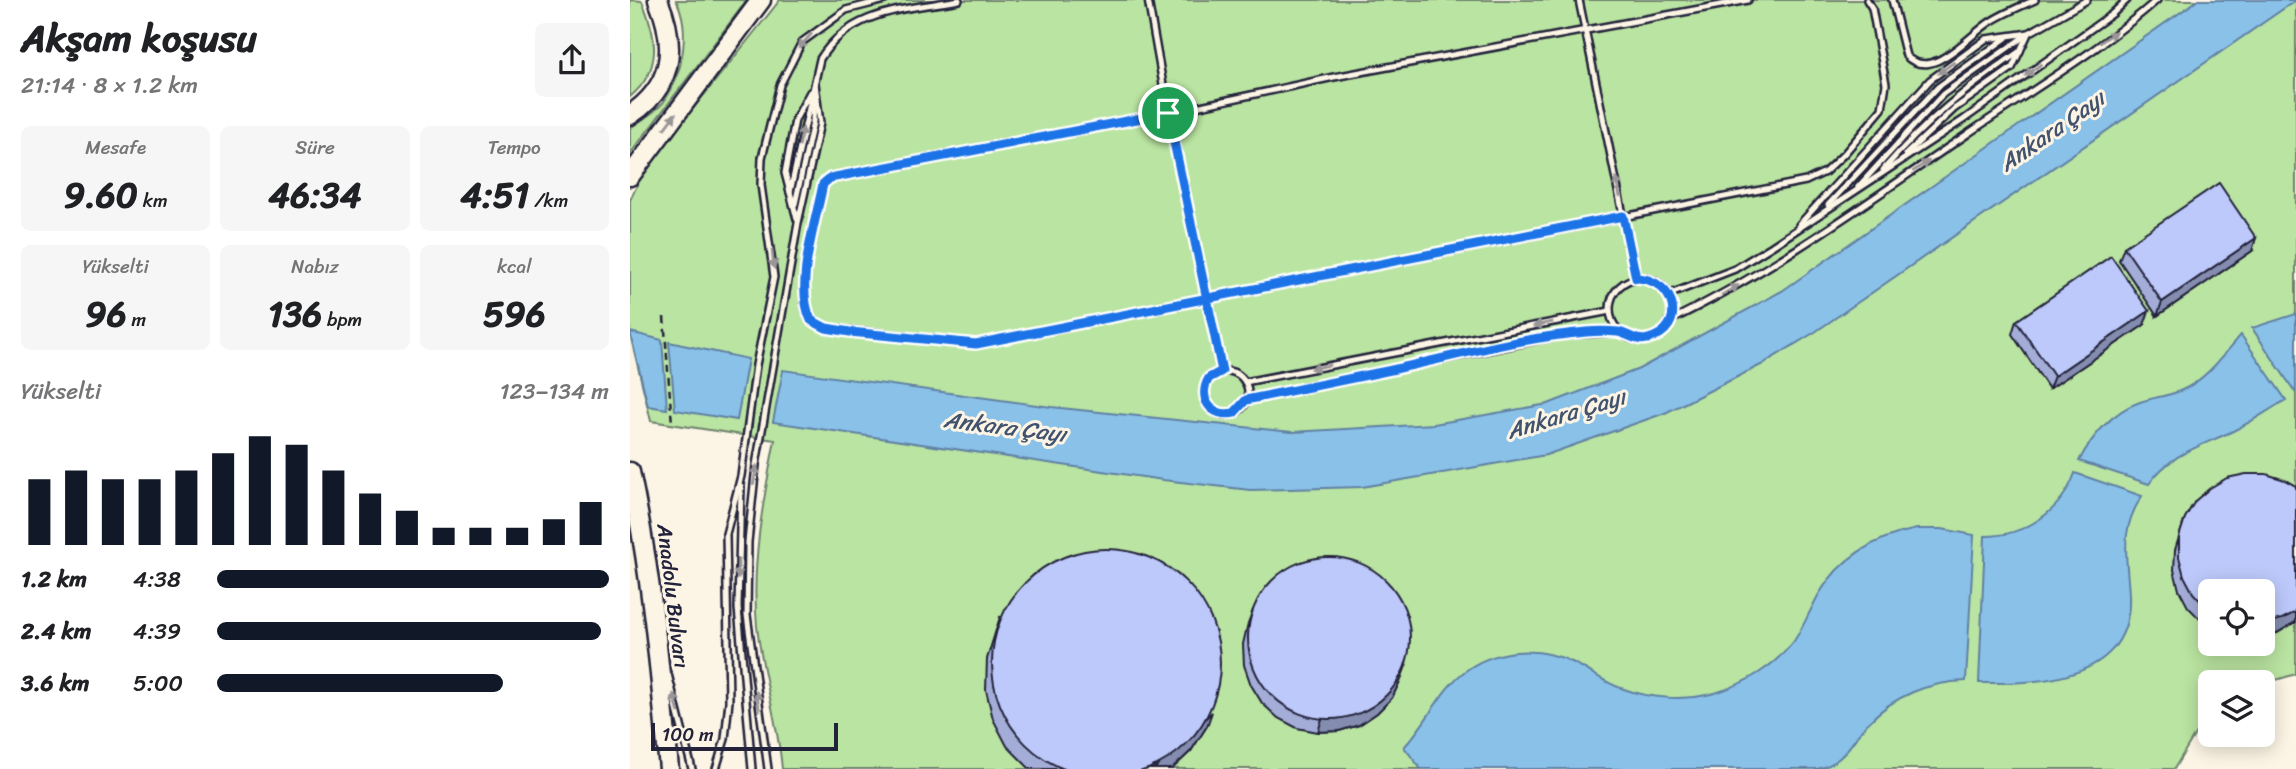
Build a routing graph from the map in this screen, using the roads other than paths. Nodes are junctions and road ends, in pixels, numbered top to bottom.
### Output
1 (658, 0) edge
2 (761, 0) edge
3 (885, 0) edge
4 (959, 0) edge
5 (1148, 0) edge
6 (1579, 0) edge
7 (1748, 0) edge
8 (1867, 0) edge
9 (1892, 0) edge
10 (2035, 0) edge
11 (2087, 0) edge
12 (2127, 0) edge
13 (2157, 0) edge
14 (1586, 33) junction
15 (2029, 33) junction
16 (2009, 36) junction
17 (2020, 51) junction
18 (815, 83) junction
19 (1168, 113) junction
20 (630, 115) edge
21 (1899, 162) junction
22 (630, 176) edge
23 (1877, 177) junction
24 (1854, 191) junction
25 (794, 207) junction
26 (1822, 212) junction
27 (1623, 216) junction
28 (798, 223) junction
29 (1794, 231) junction
30 (1636, 278) junction
31 (1668, 295) junction
32 (1207, 299) junction
33 (1610, 311) junction
34 (1670, 321) junction
35 (1620, 332) junction
36 (1222, 371) junction
37 (1245, 382) junction
38 (1246, 400) junction
39 (630, 472) edge
40 (741, 476) junction
41 (657, 634) junction
42 (669, 769) edge
43 (692, 769) edge
44 (716, 769) edge
45 (752, 769) edge
46 (768, 769) edge

1 - 20 main road
22 -> 2 main road
3 -> 40 lane
4 - 18 lane
5 - 19 lane
6 - 14 lane
7 - 14 lane
8 - 27 lane
9 - 10 lane
11 - 15 lane
12 -> 21 lane
34 -> 13 lane
14 - 19 lane
27 -> 14 lane
15 - 16 lane
15 - 17 lane
15 - 24 lane
16 - 26 lane
16 -> 29 lane
17 - 21 lane
17 - 23 lane
18 - 25 lane
25 -> 18 lane
18 - 28 lane
19 - 32 lane
19 - 32 lane
21 - 23 lane
23 - 24 lane
24 - 26 lane
25 - 28 lane
26 - 29 lane
27 - 30 lane
27 - 32 lane
46 -> 28 lane
29 - 31 lane
30 - 31 lane
30 - 33 lane
31 - 34 lane
32 - 36 lane
33 - 35 lane
33 -> 37 lane
34 - 35 lane
35 - 38 lane
36 - 37 lane
36 - 38 lane
37 - 38 lane
39 - 41 main road, Anadolu Bulvarı
40 - 44 lane
40 -> 45 lane
41 - 42 main road, Anadolu Bulvarı
43 -> 41 lane

